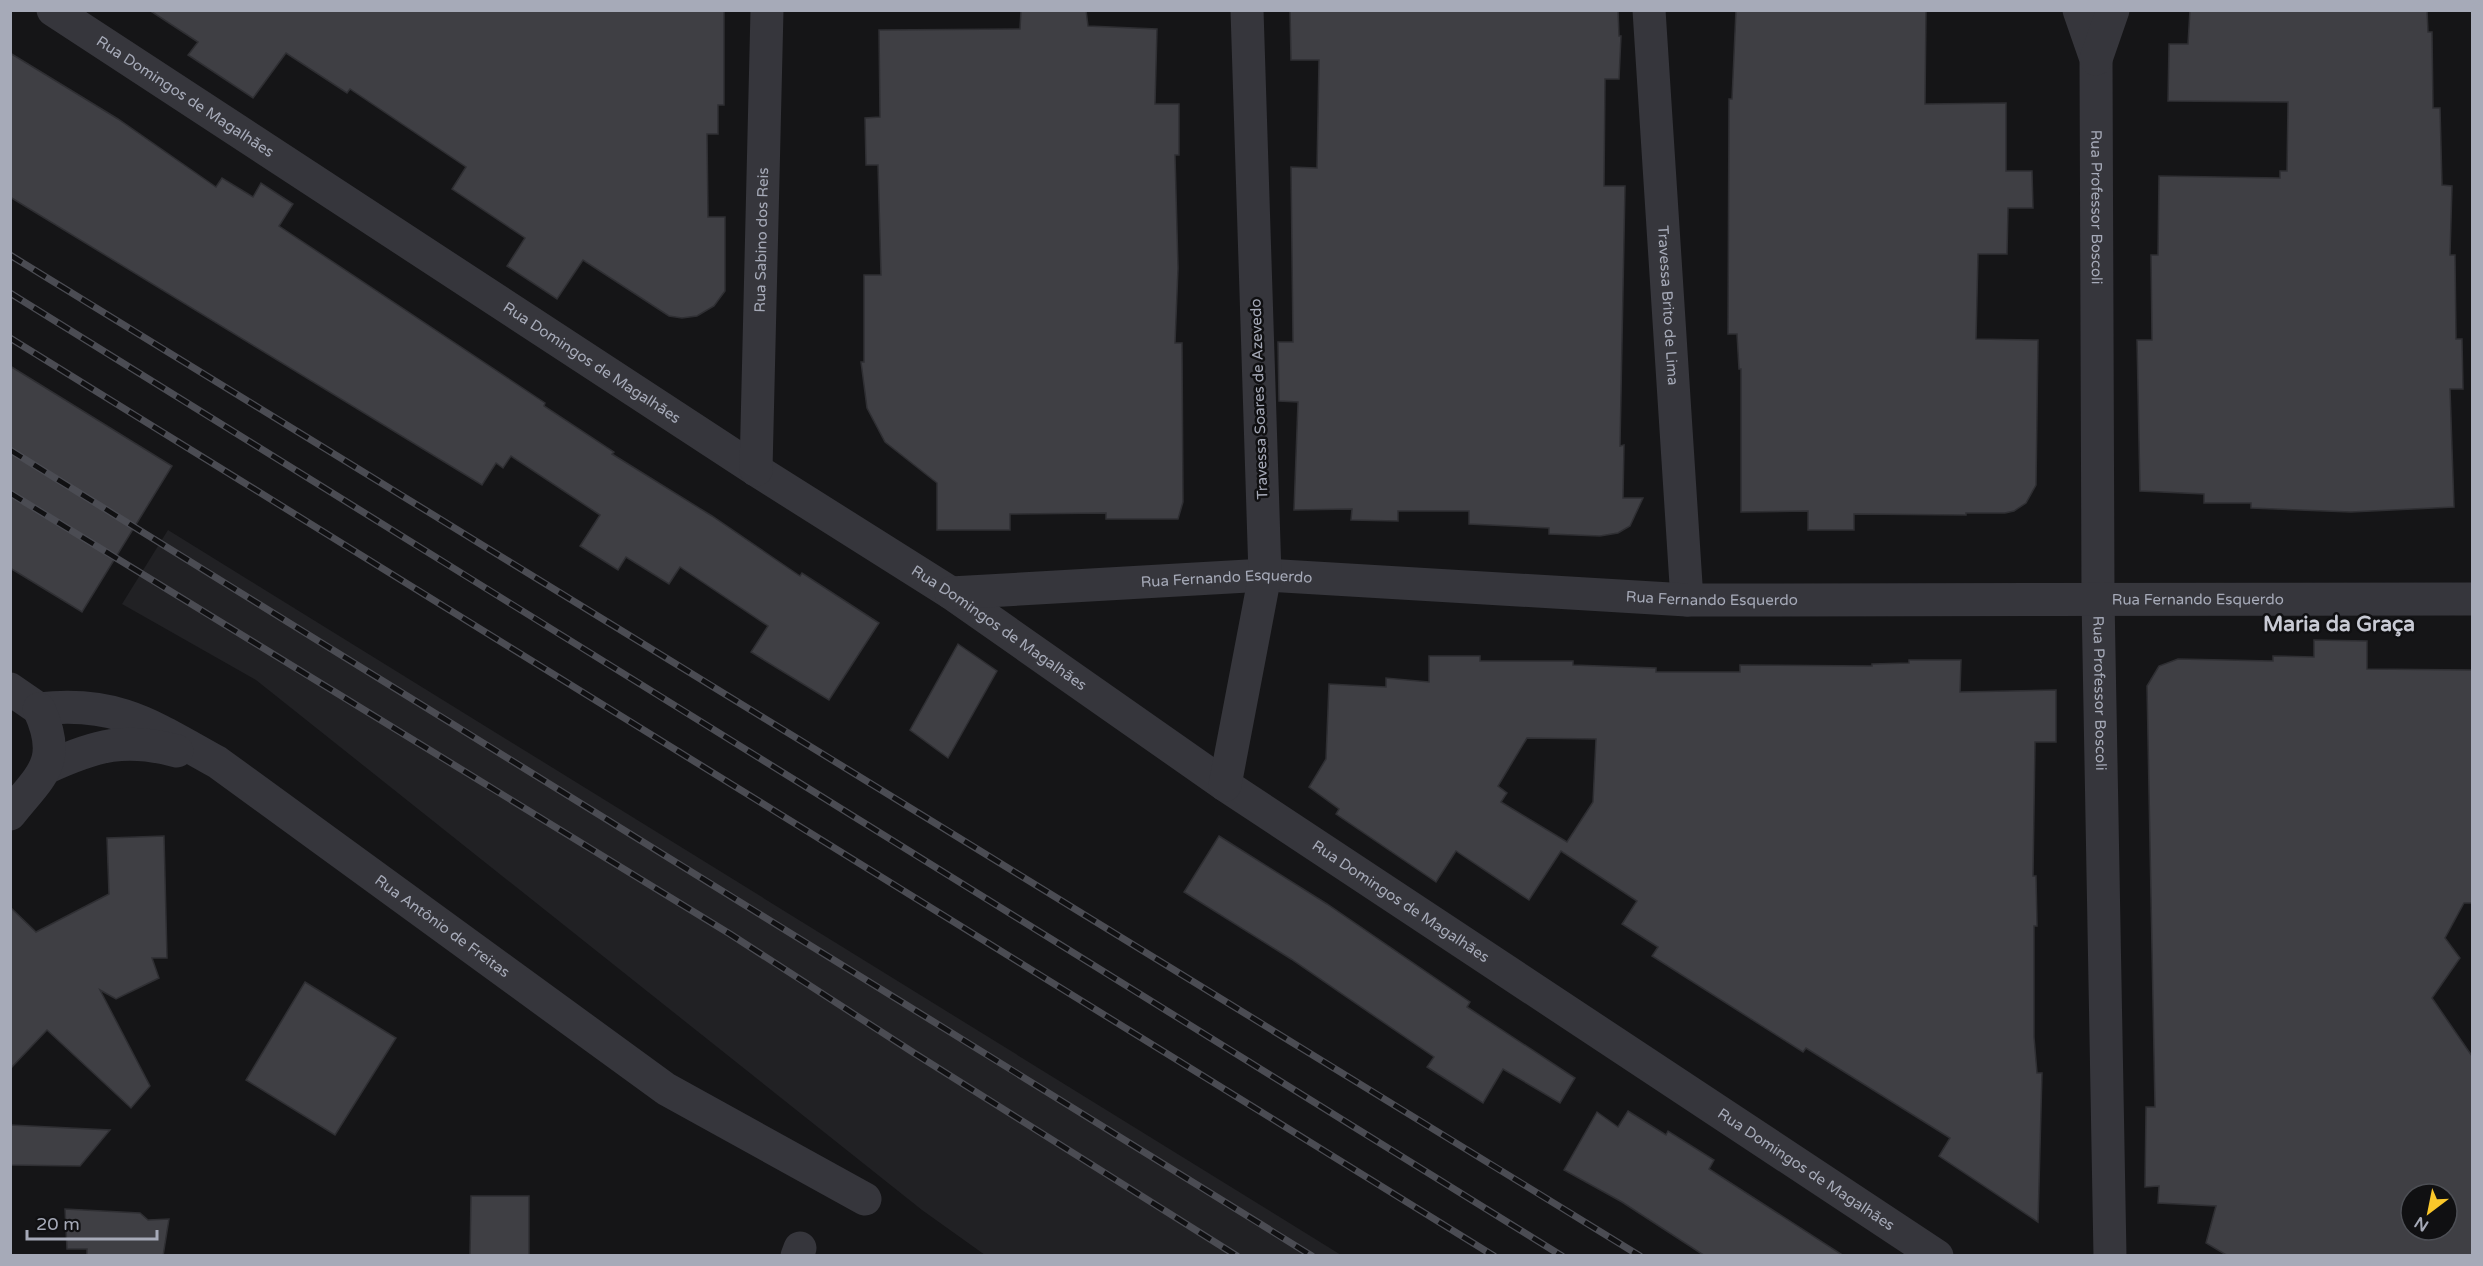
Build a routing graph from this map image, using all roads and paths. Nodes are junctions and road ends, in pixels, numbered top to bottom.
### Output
1 (53, 10) edge
2 (767, 10) edge
3 (1247, 10) edge
4 (1649, 10) edge
5 (2079, 10) edge
6 (2113, 10) edge
7 (2096, 59) junction
8 (756, 470) junction
9 (1264, 575) junction
10 (951, 593) junction
11 (2098, 598) junction
12 (2472, 599) edge
13 (1687, 600) junction
14 (10, 689) edge
15 (39, 709) junction
16 (217, 762) junction
17 (48, 767) junction
18 (1225, 784) junction
19 (10, 814) edge
20 (865, 1200) dead end
21 (1937, 1256) edge
22 (2110, 1256) edge

1 - 8 street, Rua Domingos de Magalhães
2 - 8 street, Rua Sabino dos Reis
3 - 9 street, Travessa Soares de Azevedo
4 - 13 street, Travessa Brito de Lima
5 - 7 street, Rua Professor Boscoli
6 - 7 street, Rua Professor Boscoli
7 - 11 street, Rua Professor Boscoli
8 - 10 street, Rua Domingos de Magalhães
9 - 10 street, Rua Fernando Esquerdo
9 - 13 street, Rua Fernando Esquerdo
9 - 18 street, Travessa Soares de Azevedo
10 - 18 street, Rua Domingos de Magalhães
11 - 12 street, Rua Fernando Esquerdo
11 - 13 street, Rua Fernando Esquerdo
11 - 22 street, Rua Professor Boscoli
14 - 15 street
15 - 16 street, Rua Antônio de Freitas
15 - 17 street
16 - 17 street
16 - 20 street, Rua Antônio de Freitas
17 - 19 street
18 - 21 street, Rua Domingos de Magalhães

